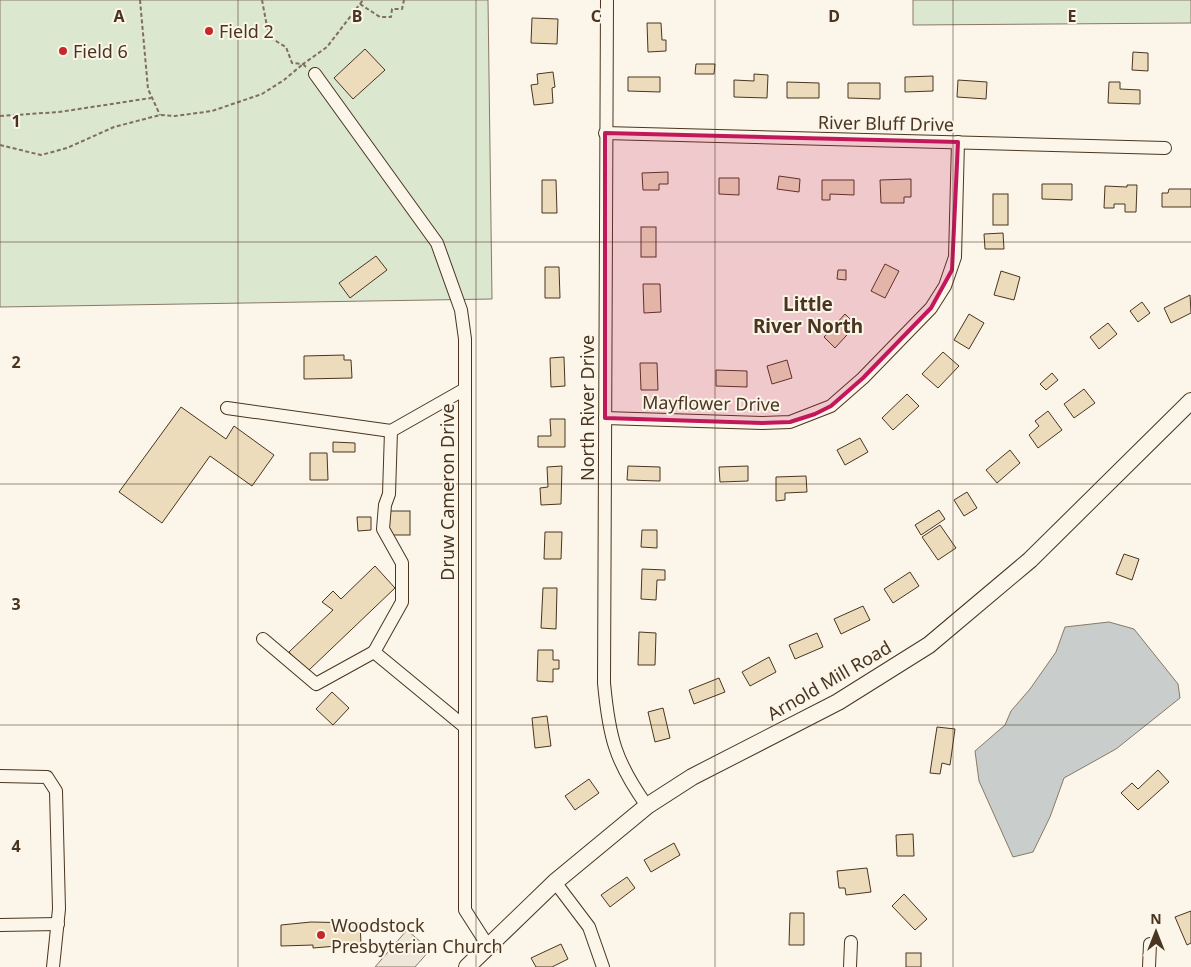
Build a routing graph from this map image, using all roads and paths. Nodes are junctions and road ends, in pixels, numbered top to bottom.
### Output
1 (140, 0) edge
2 (262, 0) edge
3 (363, 0) edge
4 (404, 0) edge
5 (607, 0) edge
6 (360, 4) junction
7 (303, 64) junction
8 (315, 74) joint
9 (151, 98) junction
10 (160, 114) junction
11 (0, 116) edge
12 (605, 133) junction
13 (958, 142) junction
14 (0, 145) edge
15 (1165, 148) dead end
16 (465, 390) junction
17 (1191, 401) edge
18 (227, 408) dead end
19 (604, 418) junction
20 (391, 431) junction
21 (263, 639) dead end
22 (374, 652) junction
23 (465, 728) junction
24 (0, 776) edge
25 (647, 806) junction
26 (555, 882) junction
27 (58, 924) junction
28 (0, 925) edge
29 (851, 942) dead end
30 (1150, 944) dead end
31 (488, 946) junction
32 (53, 967) edge
33 (467, 967) edge
34 (603, 967) edge
35 (850, 967) edge
36 (1149, 967) edge

1 - 9 path
2 - 7 path
3 - 6 path
4 - 6 path
5 - 12 street, North River Drive
6 - 7 path
7 - 8 path
7 - 10 path
8 - 16 street, Druw Cameron Drive
9 - 10 path
9 - 11 path
10 - 14 path
12 - 13 street, River Bluff Drive
12 - 19 street, North River Drive
13 - 15 street, River Bluff Drive
13 - 19 street, Mayflower Drive
16 - 20 street
16 - 23 street, Druw Cameron Drive
17 - 25 main road, Arnold Mill Road
18 - 20 street
19 - 25 street, North River Drive
20 - 22 street
21 - 22 street
22 - 23 street
23 - 31 street, Druw Cameron Drive
24 - 27 street
25 - 26 main road, Arnold Mill Road
26 - 31 main road, Arnold Mill Road
26 - 34 street
27 - 28 street
27 - 32 street
29 - 35 street
30 - 36 street
31 - 33 main road, Arnold Mill Road

